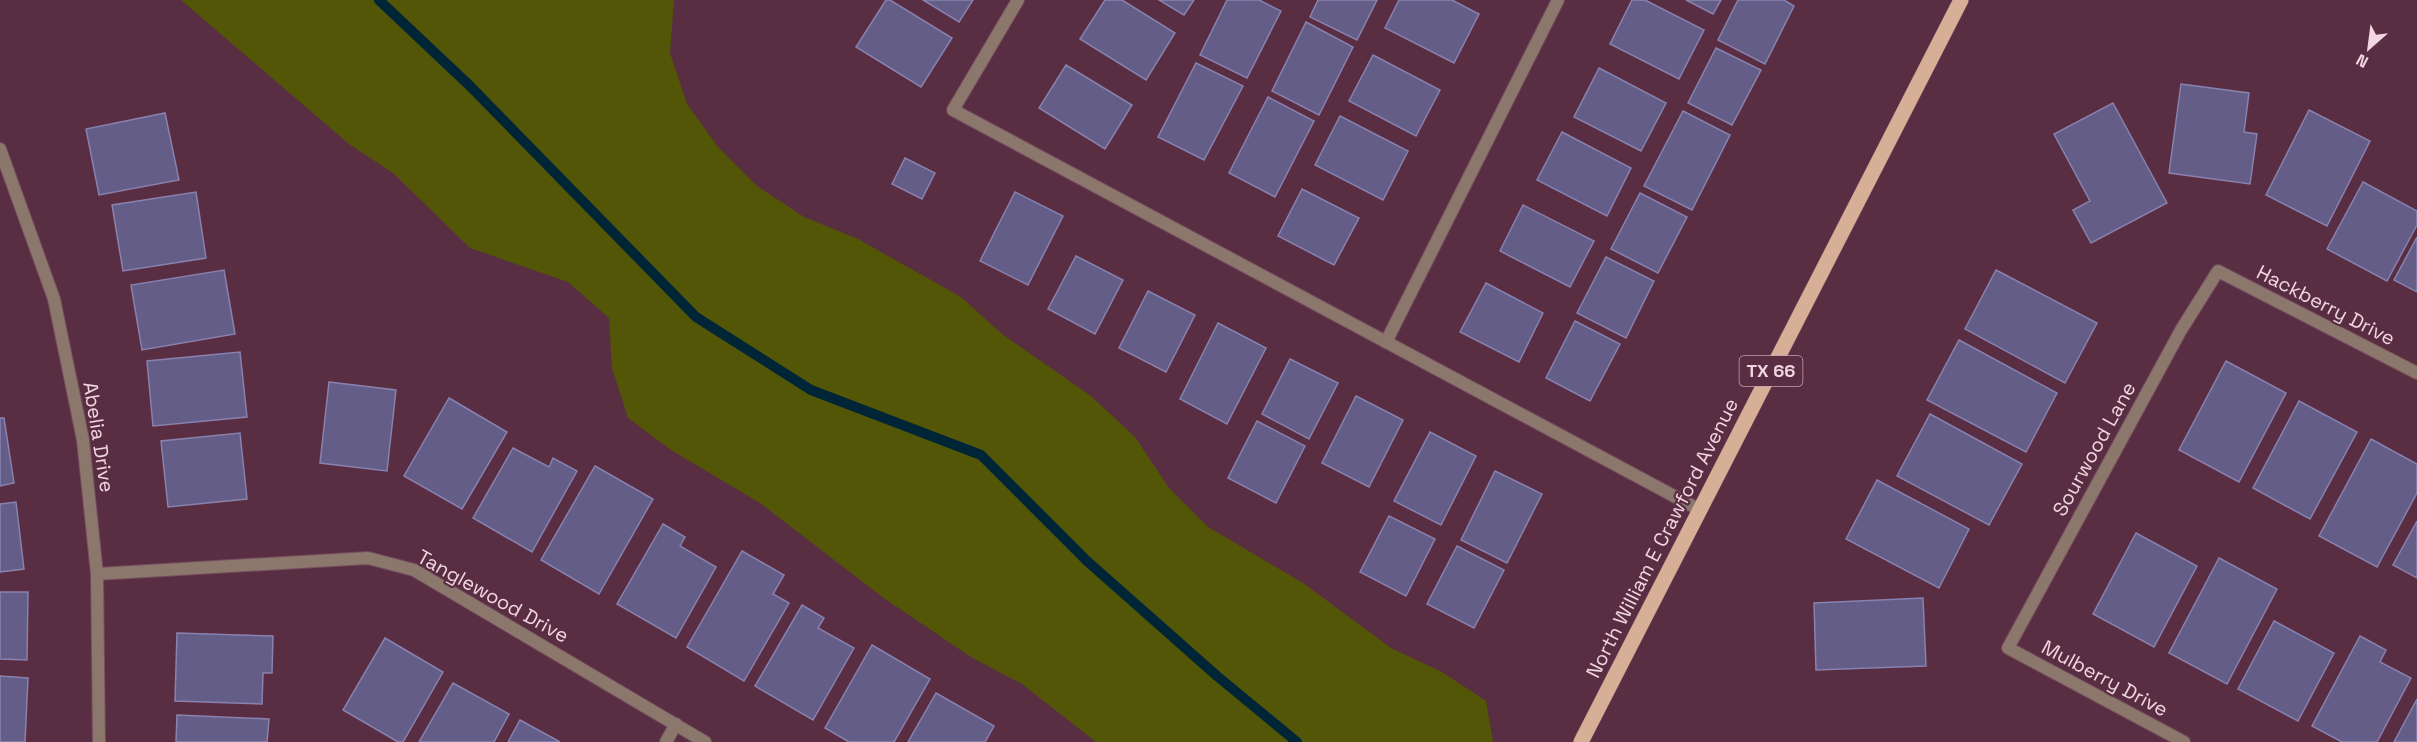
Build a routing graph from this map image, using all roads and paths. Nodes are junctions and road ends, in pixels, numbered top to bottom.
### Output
1 (1018, 0) edge
2 (1558, 0) edge
3 (1961, 0) edge
4 (0, 148) edge
5 (2218, 271) joint
6 (1386, 342) junction
7 (2417, 373) edge
8 (1700, 510) junction
9 (97, 574) junction
10 (2008, 648) joint
11 (676, 724) junction
12 (99, 742) edge
13 (666, 742) edge
14 (705, 742) edge
15 (1581, 742) edge
16 (2184, 742) edge

1 - 6 street
2 - 6 street
3 - 8 main road, North William E Crawford Avenue / TX 66
4 - 9 street, Abelia Drive
5 - 7 street, Hackberry Drive
5 - 10 street, Sourwood Lane
6 - 8 street
8 - 15 main road, North William E Crawford Avenue / TX 66
9 - 11 street, Tanglewood Drive
9 - 12 street, Abelia Drive
10 - 16 street, Mulberry Drive
11 - 13 street
11 - 14 street, Tanglewood Drive

